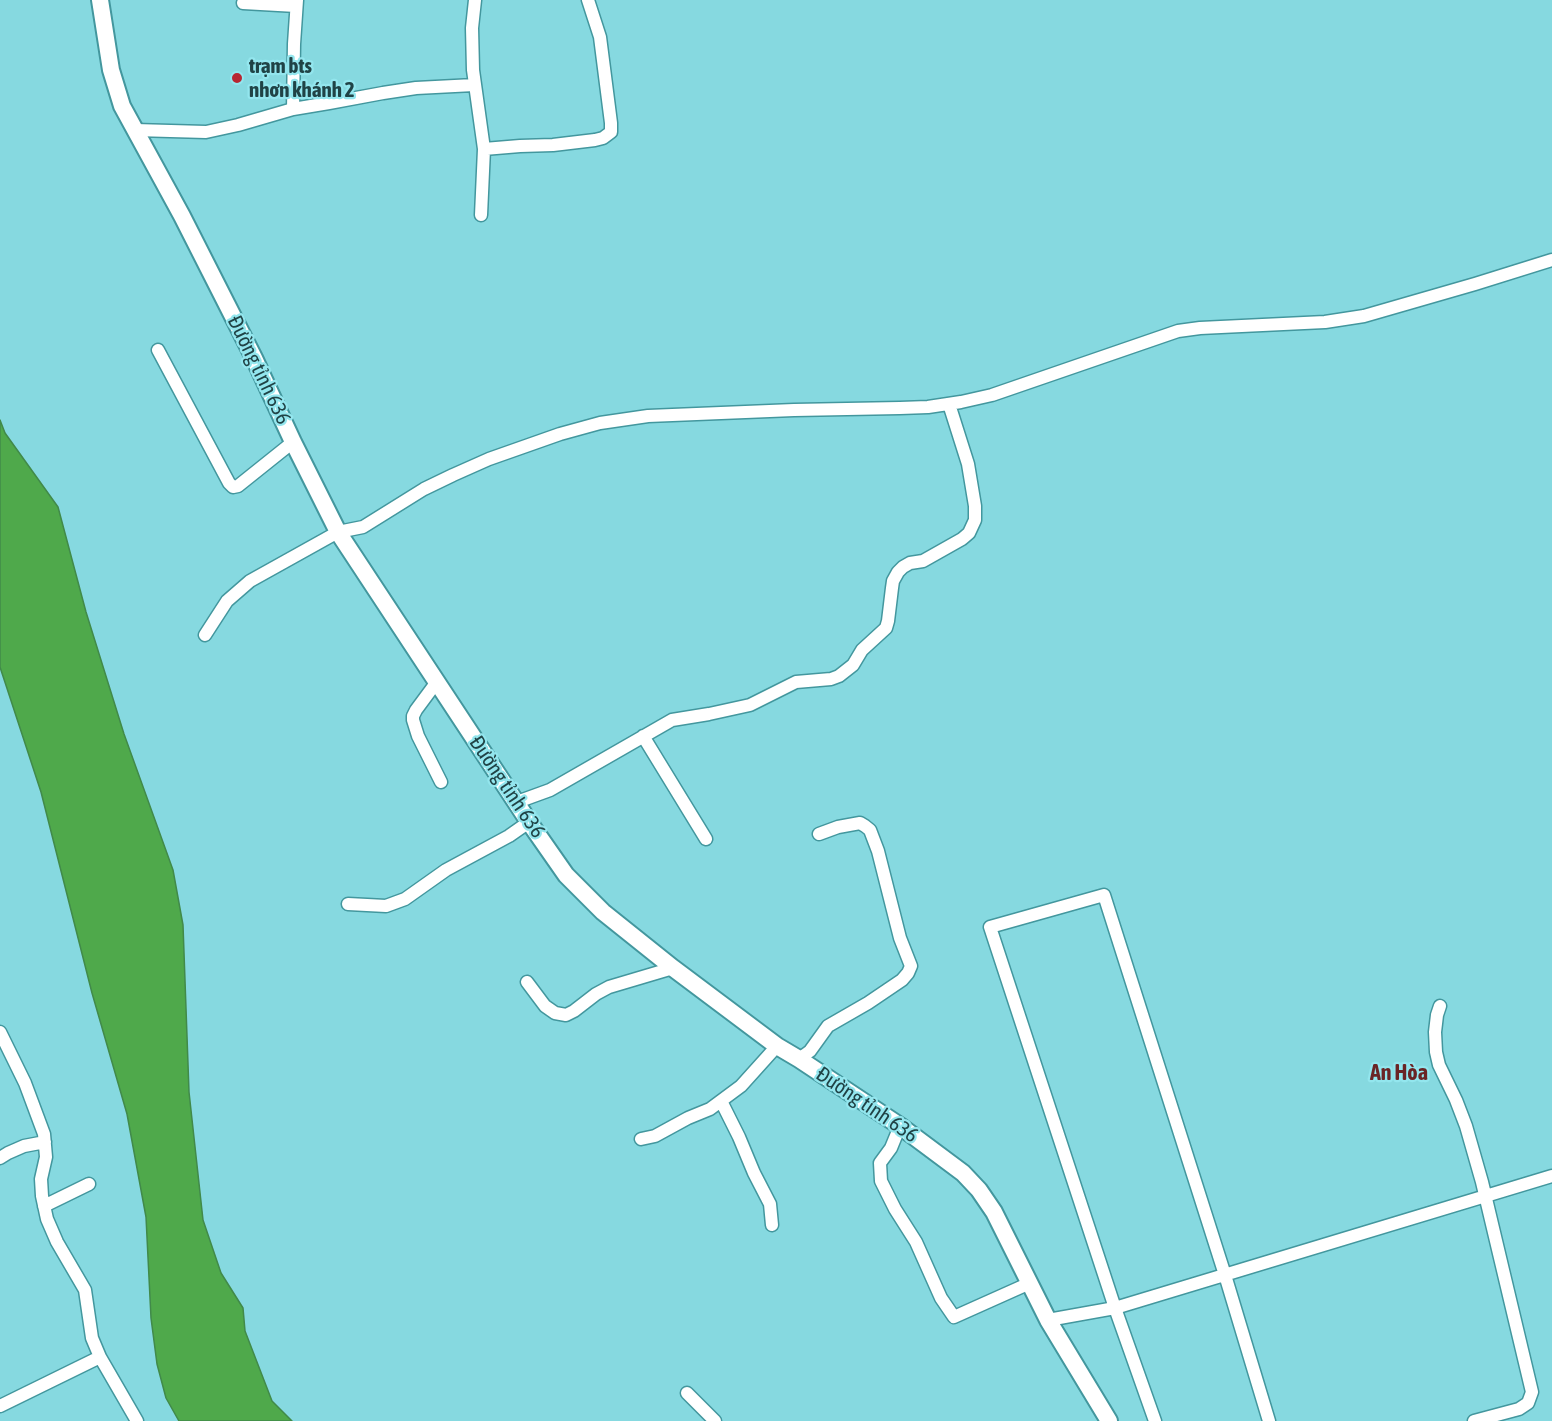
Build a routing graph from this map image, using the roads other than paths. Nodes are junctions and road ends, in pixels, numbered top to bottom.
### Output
1 (100, 0) edge
2 (475, 0) edge
3 (588, 0) edge
4 (243, 3) dead end
5 (297, 3) edge
6 (474, 85) junction
7 (293, 109) junction
8 (135, 130) junction
9 (484, 150) junction
10 (481, 216) dead end
11 (1552, 260) edge
12 (158, 350) dead end
13 (949, 404) junction
14 (293, 442) junction
15 (338, 532) junction
16 (205, 635) dead end
17 (436, 683) junction
18 (644, 736) junction
19 (441, 782) dead end
20 (517, 802) junction
21 (529, 822) junction
22 (819, 834) dead end
23 (706, 839) dead end
24 (348, 904) dead end
25 (673, 969) junction
26 (527, 982) dead end
27 (1440, 1006) dead end
28 (0, 1032) edge
29 (777, 1046) junction
30 (799, 1059) junction
31 (721, 1101) junction
32 (900, 1126) junction
33 (641, 1139) dead end
34 (45, 1142) junction
35 (0, 1158) edge
36 (1552, 1176) edge
37 (89, 1184) dead end
38 (1485, 1196) junction
39 (44, 1206) junction
40 (772, 1225) dead end
41 (1225, 1275) junction
42 (1030, 1283) junction
43 (1115, 1308) junction
44 (1048, 1320) junction
45 (100, 1357) junction
46 (687, 1393) dead end
47 (0, 1406) edge
48 (137, 1421) edge
49 (715, 1421) edge
50 (1109, 1421) edge
51 (1155, 1421) edge
52 (1269, 1421) edge
53 (1474, 1421) edge

1 - 8 main road, Đường tỉnh 636
2 - 6 street
3 - 9 street
4 - 5 street
5 - 7 street
6 - 7 street
6 - 9 street
7 - 8 street
8 - 14 main road, Đường tỉnh 636
9 - 10 street
11 - 13 street
12 - 14 street
13 - 15 street
13 - 18 street
14 - 15 main road, Đường tỉnh 636
15 - 16 street
15 - 17 main road, Đường tỉnh 636
17 - 19 street
17 - 20 main road, Đường tỉnh 636
18 - 20 street
18 - 23 street
20 - 21 main road, Đường tỉnh 636
21 - 24 street
21 - 25 main road, Đường tỉnh 636
22 - 30 street
25 - 26 street
25 - 29 main road, Đường tỉnh 636
27 - 38 street
28 - 34 street
29 - 30 main road, Đường tỉnh 636
29 - 31 street
30 - 32 main road, Đường tỉnh 636
31 - 33 street
31 - 40 street
32 - 42 main road, Đường tỉnh 636
32 - 42 street
34 - 35 street
34 - 39 street
36 - 38 street
37 - 39 street
38 - 41 street
38 - 53 street
39 - 45 street
41 - 43 street
41 - 43 street
41 - 52 street
42 - 44 main road, Đường tỉnh 636
43 - 44 street
43 - 51 street
44 - 50 main road, Đường tỉnh 636
45 - 47 street
45 - 48 street
46 - 49 street

